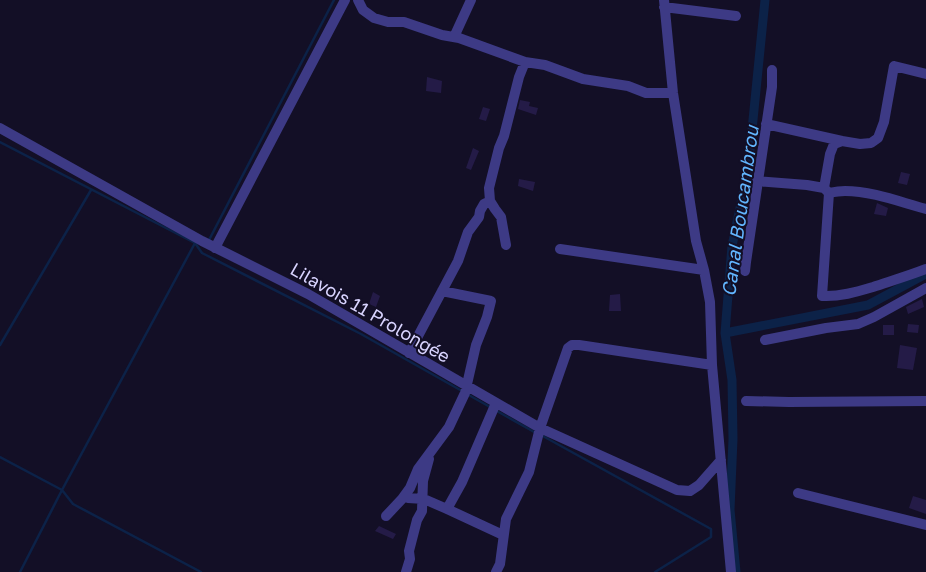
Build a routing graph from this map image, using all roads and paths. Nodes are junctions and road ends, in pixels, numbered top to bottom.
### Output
1 (345, 0) edge
2 (358, 0) edge
3 (471, 0) edge
4 (664, 4) edge
5 (736, 16) dead end
6 (454, 37) junction
7 (525, 62) junction
8 (772, 70) dead end
9 (926, 74) edge
10 (673, 93) junction
11 (766, 124) junction
12 (0, 128) edge
13 (842, 141) junction
14 (757, 180) junction
15 (826, 190) junction
16 (490, 201) junction
17 (926, 210) edge
18 (506, 245) dead end
19 (215, 248) junction
20 (560, 249) dead end
21 (926, 269) edge
22 (704, 270) junction
23 (746, 271) dead end
24 (926, 288) edge
25 (442, 291) junction
26 (764, 340) dead end
27 (409, 353) junction
28 (712, 365) junction
29 (466, 386) junction
30 (746, 401) dead end
31 (496, 403) junction
32 (924, 404) edge
33 (540, 428) junction
34 (432, 451) junction
35 (721, 460) junction
36 (798, 493) dead end
37 (405, 495) junction
38 (422, 498) junction
39 (447, 509) junction
40 (386, 516) dead end
41 (926, 525) edge
42 (503, 535) junction
43 (408, 571) edge
44 (732, 571) edge
45 (496, 572) edge

1 - 19 street
2 - 6 street
3 - 6 street
4 - 5 street
4 - 10 street
6 - 7 street
7 - 10 street
7 - 16 street
8 - 11 street
9 - 13 street
10 - 22 street
11 - 13 street
11 - 14 street
12 - 19 street, Lilavois 11 Prolongée
13 - 15 street
14 - 15 street
14 - 23 street
15 - 17 street
15 - 21 street
16 - 18 street
16 - 25 street
19 - 27 street, Lilavois 11 Prolongée
20 - 22 street
22 - 28 street
24 - 26 street
25 - 27 street
25 - 29 street
27 - 29 street, Lilavois 11 Prolongée
28 - 33 street
28 - 35 street
29 - 31 street, Lilavois 11 Prolongée
29 - 34 street
30 - 32 street
31 - 33 street, Lilavois 11 Prolongée
31 - 39 street
33 - 35 street, Lilavois 11 Prolongée
33 - 42 street
34 - 37 street
34 - 38 street
35 - 44 street
36 - 41 street
37 - 38 street
37 - 40 street
38 - 39 street
38 - 43 street
39 - 42 street
42 - 45 street

